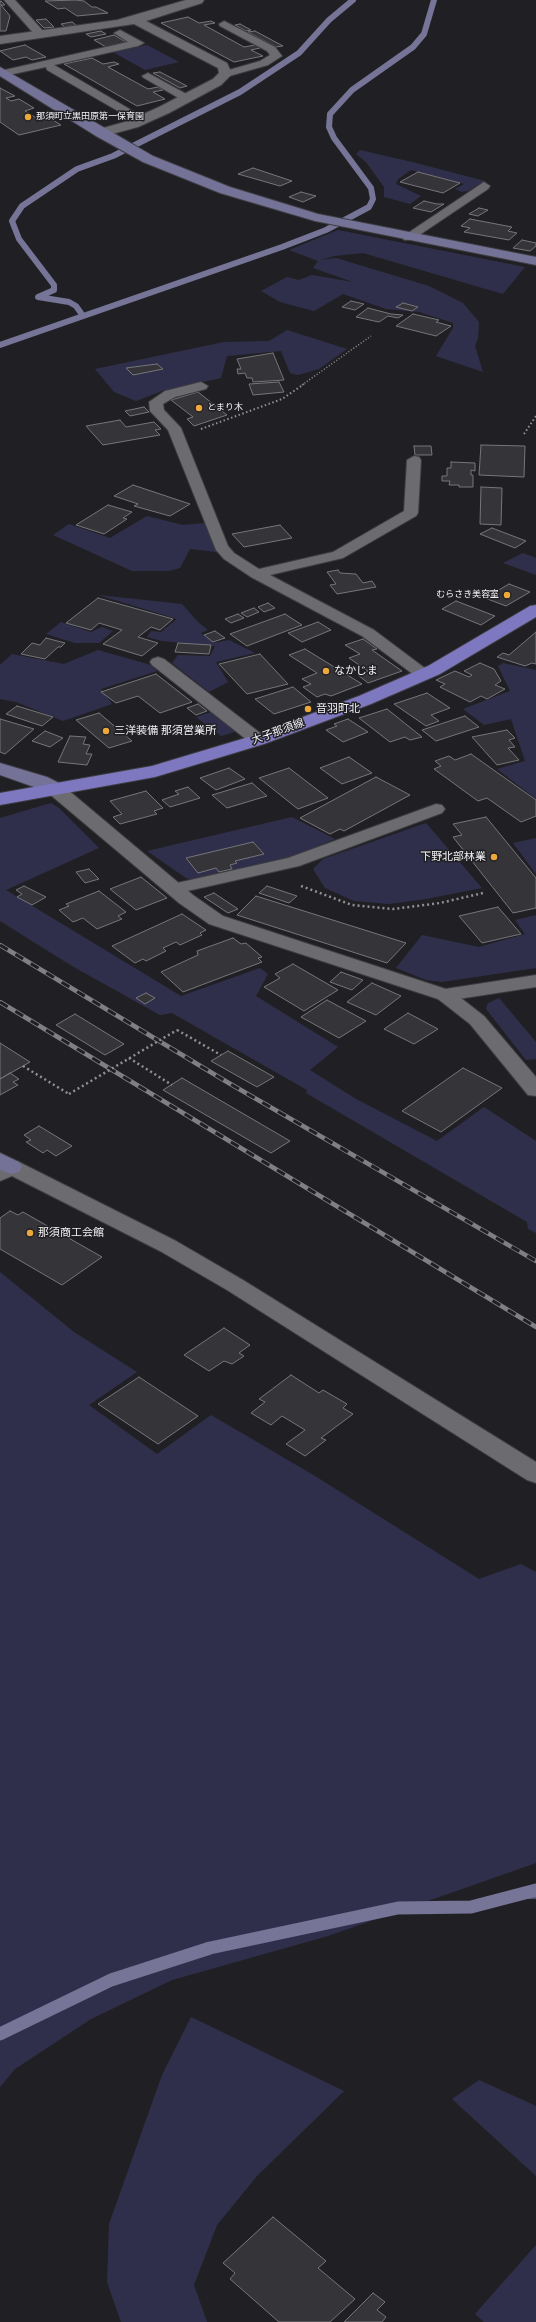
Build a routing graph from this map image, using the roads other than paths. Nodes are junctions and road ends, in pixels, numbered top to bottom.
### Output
1 (9, 0) edge
2 (198, 0) edge
3 (136, 20) junction
4 (224, 24) dead end
5 (120, 33) dead end
6 (40, 34) junction
7 (0, 40) edge
8 (51, 68) dead end
9 (2, 72) edge
10 (226, 74) junction
11 (148, 76) dead end
12 (186, 98) junction
13 (141, 120) junction
14 (102, 133) junction
15 (484, 186) dead end
16 (408, 237) junction
17 (536, 261) edge
18 (201, 386) dead end
19 (414, 460) dead end
20 (256, 574) junction
21 (534, 613) edge
22 (158, 662) dead end
23 (424, 675) junction
24 (258, 740) junction
25 (0, 769) edge
26 (54, 788) junction
27 (0, 799) edge
28 (436, 809) dead end
29 (174, 889) junction
30 (536, 981) edge
31 (445, 995) junction
32 (536, 1090) edge
33 (4, 1167) edge
34 (536, 1474) edge

1 - 6 lane
2 - 3 street
3 - 6 street
3 - 10 street
4 - 10 lane
5 - 9 lane
6 - 7 street
8 - 13 lane
9 - 14 street
10 - 12 street
11 - 12 lane
12 - 13 street
13 - 14 street
14 - 16 street
15 - 16 lane
16 - 17 street
18 - 20 lane
19 - 20 lane
20 - 23 lane
21 - 23 main road, 大子那須線
22 - 24 lane
23 - 24 main road, 大子那須線
24 - 26 main road, 大子那須線
25 - 26 street
26 - 27 main road, 大子那須線
26 - 29 street
28 - 29 lane
29 - 31 street
30 - 31 lane
31 - 32 street
33 - 34 street

